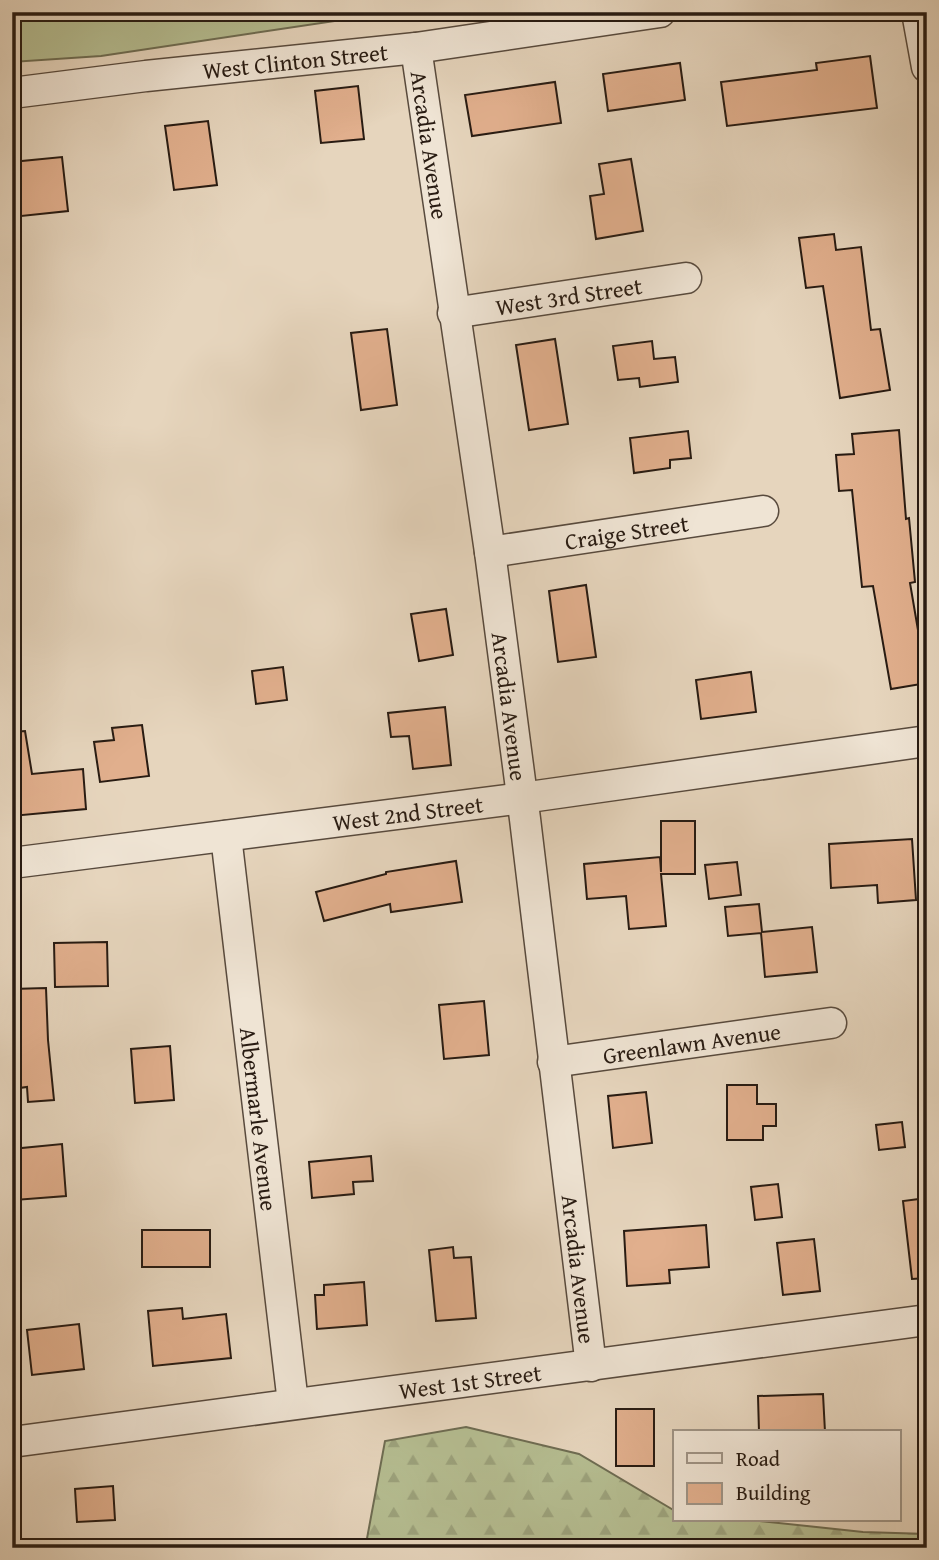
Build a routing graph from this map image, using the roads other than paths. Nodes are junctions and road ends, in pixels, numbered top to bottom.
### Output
1 (660, 12) edge
2 (918, 12) edge
3 (416, 48) junction
4 (927, 67) edge
5 (12, 93) edge
6 (686, 278) dead end
7 (453, 313) junction
8 (763, 511) dead end
9 (490, 552) junction
10 (927, 741) edge
11 (522, 798) junction
12 (226, 836) junction
13 (12, 863) edge
14 (831, 1023) dead end
15 (553, 1062) junction
16 (927, 1320) edge
17 (591, 1366) junction
18 (293, 1403) junction
19 (12, 1442) edge

1 - 3 street, West Clinton Street
2 - 4 street
3 - 5 street, West Clinton Street
3 - 7 street, Arcadia Avenue
6 - 7 street, West 3rd Street
7 - 9 street, Arcadia Avenue
8 - 9 street, Craige Street
9 - 11 street, Arcadia Avenue
10 - 11 street, West 2nd Street
11 - 12 street, West 2nd Street
11 - 15 street, Arcadia Avenue
12 - 13 street, West 2nd Street
12 - 18 street, Albermarle Avenue
14 - 15 street, Greenlawn Avenue
15 - 17 street, Arcadia Avenue
16 - 17 street, West 1st Street
17 - 18 street, West 1st Street
18 - 19 street, West 1st Street

